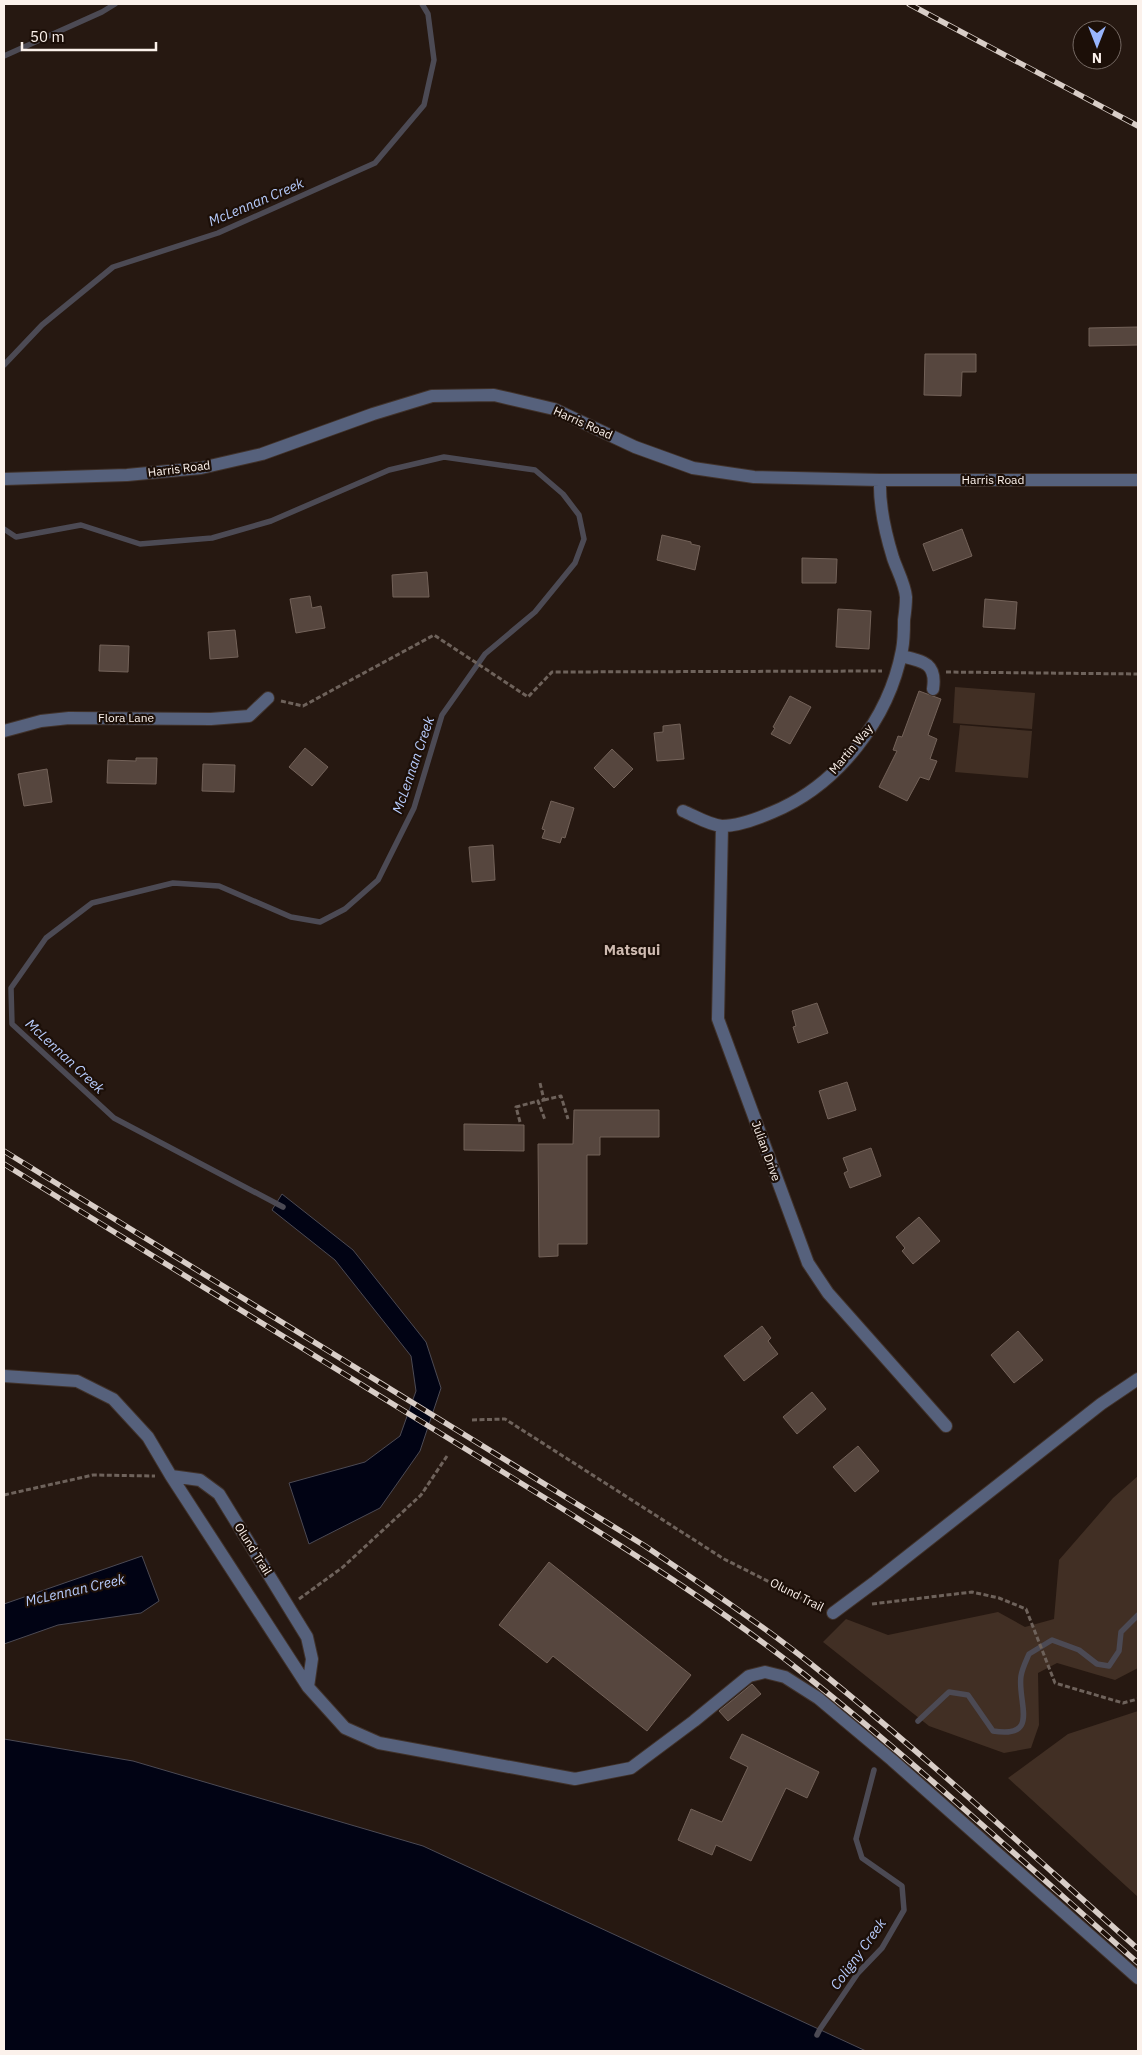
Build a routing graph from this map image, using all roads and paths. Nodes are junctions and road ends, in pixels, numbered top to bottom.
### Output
1 (4, 479) edge
2 (880, 480) junction
3 (1138, 480) edge
4 (901, 656) junction
5 (898, 671) junction
6 (933, 671) junction
7 (1138, 674) edge
8 (933, 689) dead end
9 (268, 698) joint
10 (4, 731) edge
11 (683, 811) dead end
12 (722, 826) junction
13 (540, 1083) dead end
14 (544, 1100) junction
15 (538, 1101) junction
16 (568, 1119) dead end
17 (545, 1120) dead end
18 (520, 1122) dead end
19 (4, 1376) edge
20 (1138, 1379) edge
21 (472, 1420) dead end
22 (946, 1426) dead end
23 (446, 1456) dead end
24 (171, 1476) junction
25 (4, 1495) edge
26 (866, 1604) dead end
27 (289, 1606) junction
28 (833, 1613) joint
29 (308, 1687) junction
30 (1138, 1699) edge
31 (1138, 1978) edge

1 - 2 street, Harris Road
2 - 3 street, Harris Road
2 - 4 street, Martin Way
4 - 5 street, Martin Way
4 - 6 street
5 - 9 path
5 - 12 street, Martin Way
6 - 7 path
6 - 8 street
9 - 10 street, Flora Lane
11 - 12 street, Martin Way
12 - 22 street, Julian Drive
13 - 14 path
14 - 15 path
14 - 16 path
15 - 17 path
15 - 18 path
19 - 24 street
20 - 28 street
21 - 28 path, Olund Trail
23 - 27 path
24 - 25 path
24 - 27 street, Olund Trail
24 - 29 street
26 - 30 path
27 - 29 street, Olund Trail
29 - 31 street

